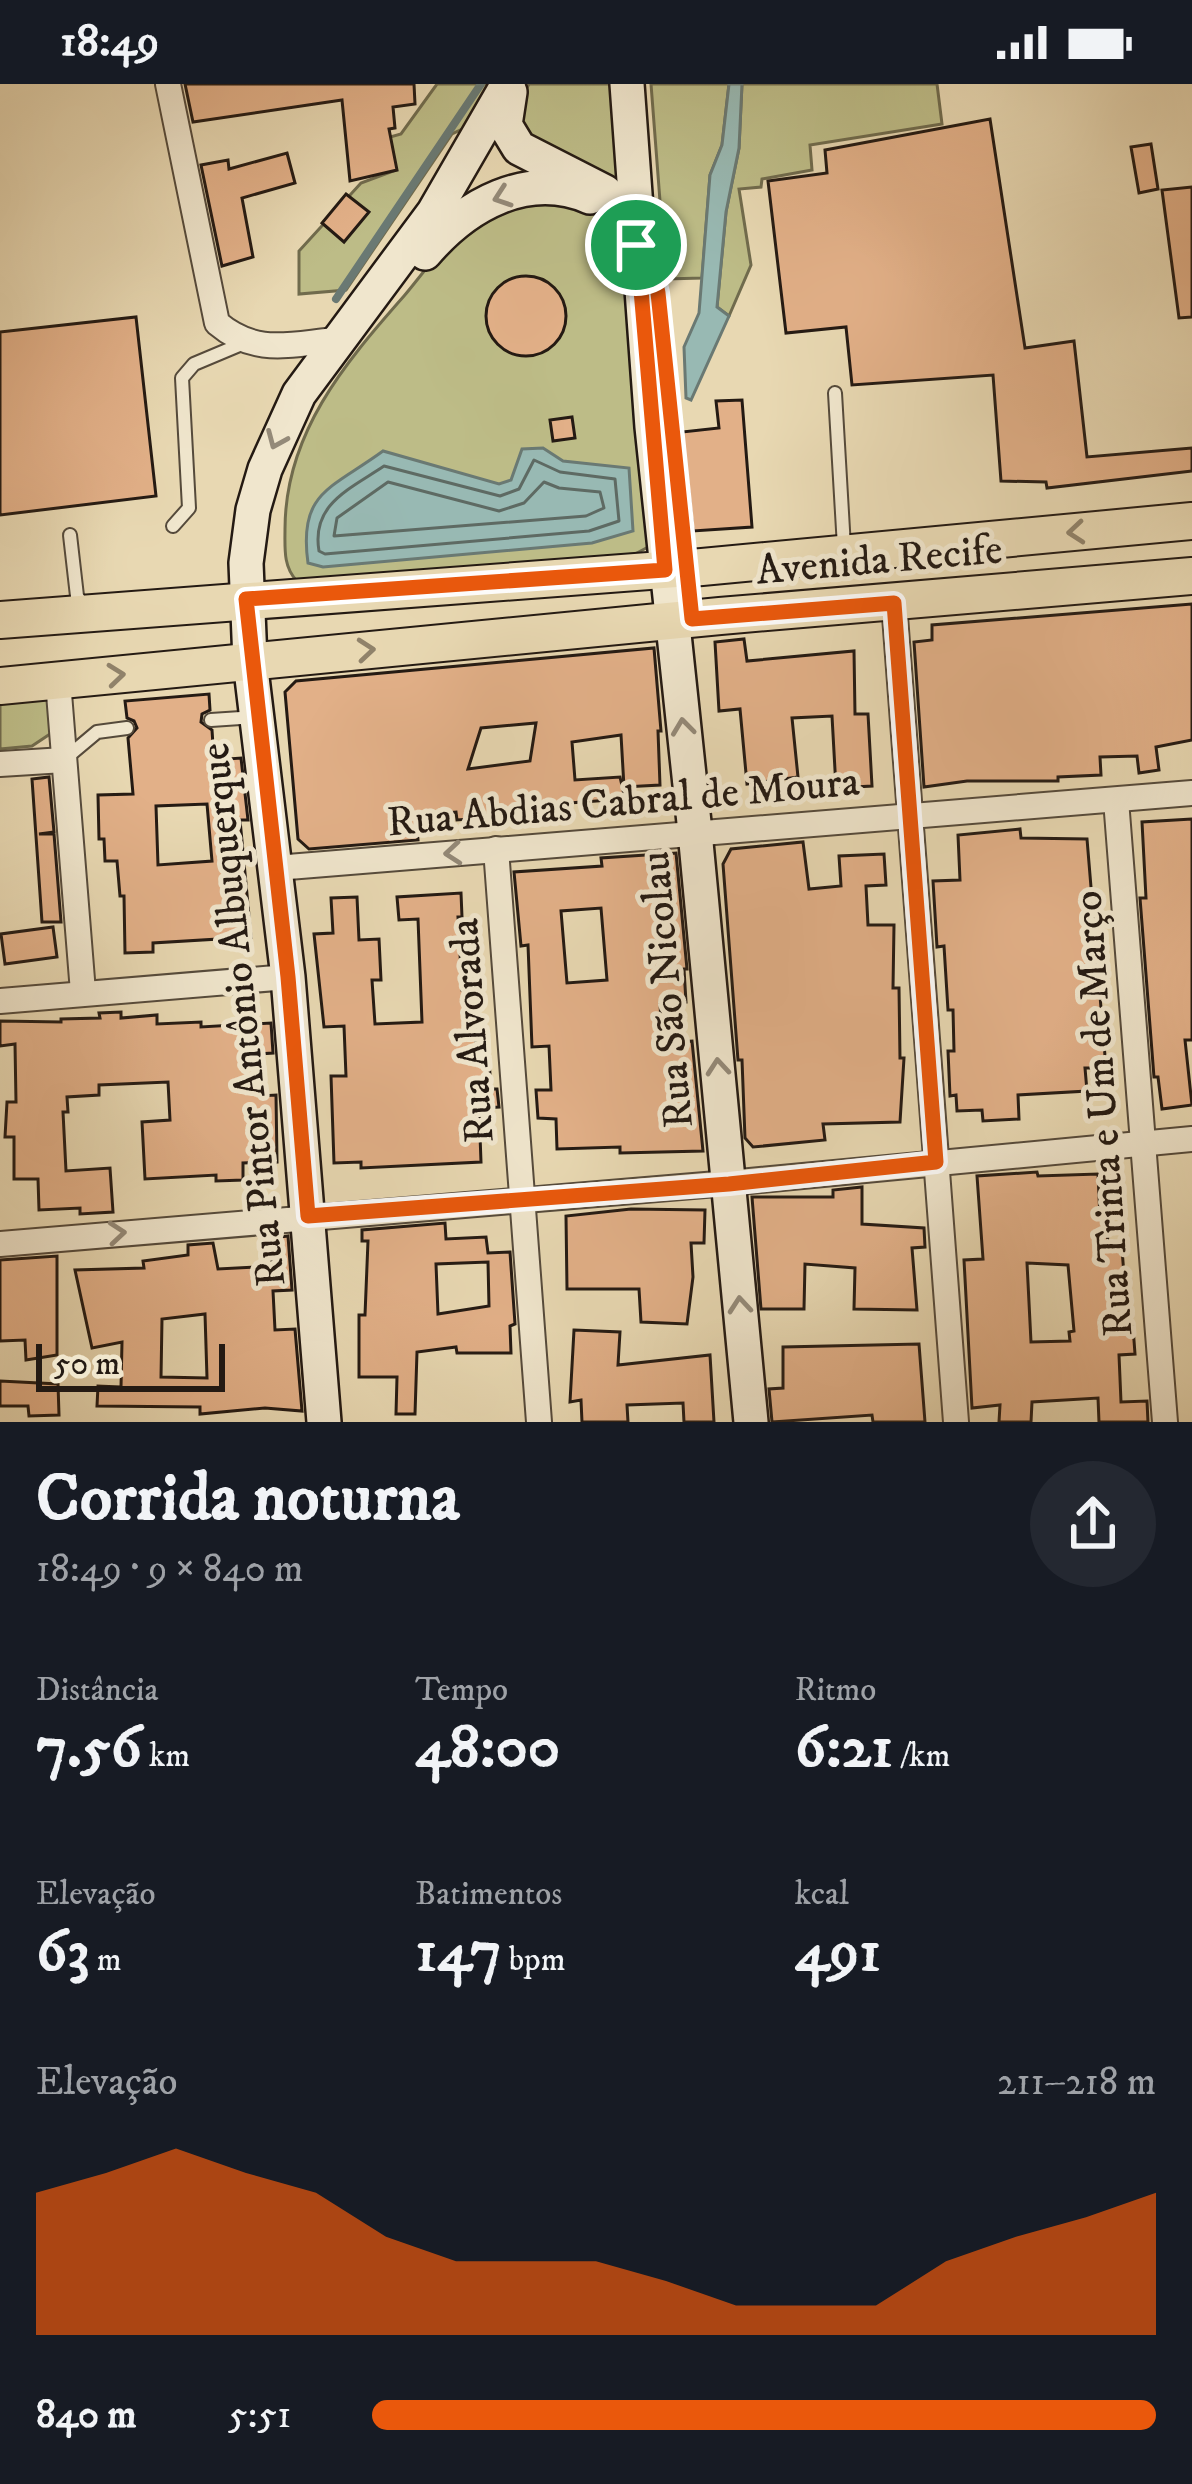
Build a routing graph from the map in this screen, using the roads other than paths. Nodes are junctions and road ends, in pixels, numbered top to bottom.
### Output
1 (168, 84) edge
2 (510, 84) edge
3 (627, 84) edge
4 (636, 232) junction
5 (336, 340) junction
6 (245, 343) junction
7 (835, 393) dead end
8 (1192, 521) edge
9 (173, 526) dead end
10 (70, 535) dead end
11 (844, 554) junction
12 (676, 569) junction
13 (1192, 576) edge
14 (246, 599) junction
15 (894, 603) junction
16 (94, 612) junction
17 (0, 620) edge
18 (682, 620) junction
19 (250, 661) junction
20 (58, 681) junction
21 (0, 686) edge
22 (257, 717) junction
23 (211, 720) dead end
24 (128, 728) dead end
25 (64, 760) junction
26 (0, 764) edge
27 (1192, 794) edge
28 (1116, 800) junction
29 (908, 816) junction
30 (695, 832) junction
31 (496, 849) junction
32 (276, 868) junction
33 (288, 977) junction
34 (83, 992) junction
35 (0, 1001) edge
36 (1192, 1139) edge
37 (1142, 1144) junction
38 (936, 1162) junction
39 (729, 1184) junction
40 (521, 1199) junction
41 (308, 1216) junction
42 (0, 1244) edge
43 (324, 1422) edge
44 (539, 1422) edge
45 (751, 1422) edge
46 (956, 1422) edge
47 (1165, 1422) edge

1 - 6 street
2 - 4 main road
2 - 5 main road
3 - 4 main road
4 -> 5 main road
4 - 12 main road, Rua São Nicolau
5 - 6 street
5 -> 14 main road, Rua Pintor Antônio Albuquerque
6 - 9 lane
7 - 11 lane
8 -> 11 main road, Avenida Recife
10 - 16 lane
11 - 12 main road, Avenida Recife
12 - 14 main road, Avenida Recife
12 - 18 main road, Rua São Nicolau
13 - 15 main road, Avenida Recife
14 - 16 main road, Avenida Recife
14 - 19 main road, Rua Pintor Antônio Albuquerque
15 - 18 main road, Avenida Recife
15 - 29 street
16 - 17 main road, Avenida Recife
19 -> 18 main road, Avenida Recife
30 -> 18 main road, Rua São Nicolau
20 -> 19 main road, Avenida Recife
19 - 22 main road, Rua Pintor Antônio Albuquerque
20 - 21 main road, Avenida Recife
20 - 25 street
22 - 23 lane
22 - 32 main road, Rua Pintor Antônio Albuquerque
24 - 25 lane
25 - 26 street
25 - 34 street
27 - 28 street, Rua Abdias Cabral de Moura
28 - 29 street, Rua Abdias Cabral de Moura
28 - 37 street, Rua Trinta e Um de Março
29 - 30 street, Rua Abdias Cabral de Moura
29 - 38 street
30 - 31 street, Rua Abdias Cabral de Moura
39 -> 30 main road, Rua São Nicolau
31 -> 32 street, Rua Abdias Cabral de Moura
31 - 40 street, Rua Alvorada
32 - 33 main road, Rua Pintor Antônio Albuquerque
33 - 34 street
33 - 41 main road, Rua Pintor Antônio Albuquerque
34 - 35 street
36 - 37 street
37 - 38 street
37 - 47 street, Rua Trinta e Um de Março
38 - 39 street
38 - 46 street
39 - 40 street
45 -> 39 main road, Rua São Nicolau
40 - 41 street
40 - 44 street, Rua Alvorada
42 -> 41 street
41 - 43 main road, Rua Pintor Antônio Albuquerque

